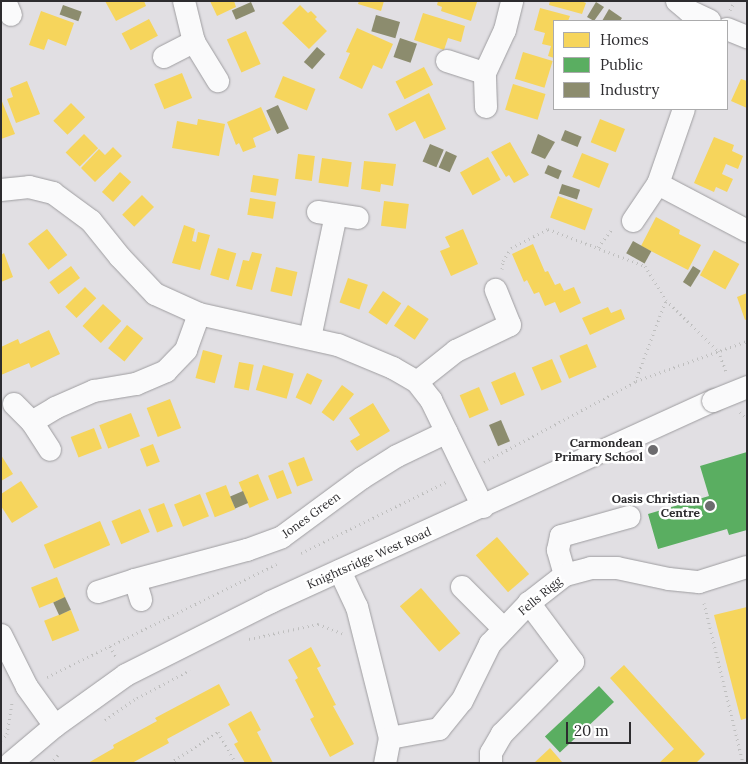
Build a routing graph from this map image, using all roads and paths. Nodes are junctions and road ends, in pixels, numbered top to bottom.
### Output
1 (184, 1) edge
2 (512, 1) edge
3 (677, 1) edge
4 (708, 20) edge
5 (728, 29) edge
6 (747, 37) edge
7 (194, 42) junction
8 (164, 57) dead end
9 (447, 61) dead end
10 (485, 72) junction
11 (218, 81) dead end
12 (486, 107) dead end
13 (684, 110) edge
14 (658, 184) junction
15 (1, 190) edge
16 (358, 218) dead end
17 (632, 221) dead end
18 (747, 231) edge
19 (496, 290) joint
20 (666, 300) junction
21 (199, 314) junction
22 (310, 338) junction
23 (747, 341) edge
24 (718, 351) junction
25 (417, 382) junction
26 (635, 382) junction
27 (737, 388) edge
28 (14, 404) dead end
29 (747, 419) edge
30 (32, 422) junction
31 (447, 432) junction
32 (50, 450) dead end
33 (467, 471) junction
34 (483, 508) junction
35 (629, 517) dead end
36 (297, 554) dead end
37 (280, 563) dead end
38 (747, 568) edge
39 (340, 571) junction
40 (565, 575) junction
41 (699, 582) junction
42 (462, 587) dead end
43 (98, 592) dead end
44 (529, 603) junction
45 (504, 629) junction
46 (1, 635) edge
47 (246, 640) dead end
48 (366, 642) junction
49 (196, 667) dead end
50 (27, 687) junction
51 (100, 724) dead end
52 (56, 726) junction
53 (390, 738) junction
54 (1, 740) edge
55 (63, 750) dead end
56 (11, 763) edge
57 (50, 763) edge
58 (170, 763) edge
59 (236, 763) edge
60 (385, 763) edge
61 (491, 763) edge
62 (743, 763) edge

1 - 7 street
2 - 10 street
3 - 4 street
5 - 6 street
7 - 8 street
7 - 11 street
9 - 10 street
10 - 12 street
13 - 14 street
14 - 17 street
14 - 18 street
15 - 21 street
16 - 22 street
19 - 20 path
19 - 25 street
20 - 24 path
20 - 26 path
21 - 22 street
21 - 30 street
22 - 25 street
23 - 24 path
24 - 26 path
24 - 27 path
25 - 31 street
26 - 33 path
27 - 29 path
27 - 34 street, Knightsridge West Road, bridge
28 - 30 street
30 - 32 street
31 - 33 street
31 - 43 street, Jones Green
33 - 34 street
33 - 36 path
34 - 39 street, Knightsridge West Road
35 - 40 street
37 - 50 path
38 - 41 street, Fells Rigg
39 - 48 street
39 - 52 street, Knightsridge West Road
40 - 41 street, Fells Rigg
40 - 44 street, Fells Rigg
41 - 62 path
42 - 45 street
44 - 45 street, Fells Rigg
44 - 61 street
45 - 53 street, Fells Rigg
46 - 50 street
47 - 48 path
48 - 53 street
49 - 51 path
50 - 52 street
50 - 54 path
52 - 56 street, Knightsridge West Road
53 - 60 street
55 - 57 path
58 - 59 path

